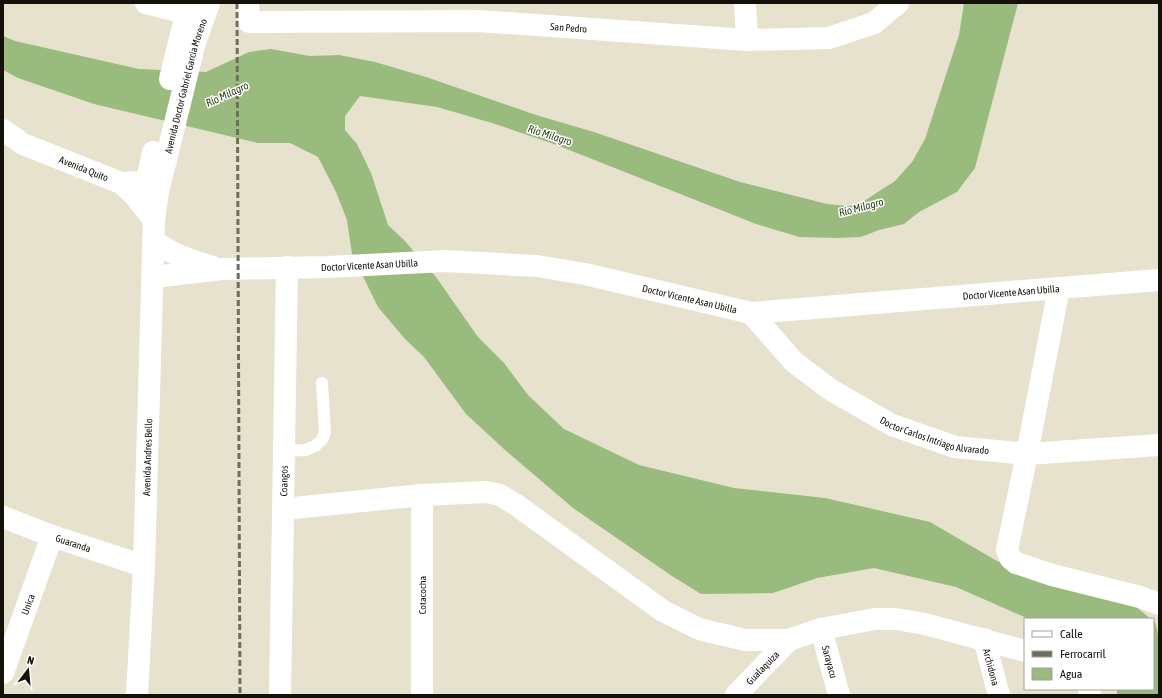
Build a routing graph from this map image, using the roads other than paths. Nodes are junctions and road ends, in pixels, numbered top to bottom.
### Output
1 (146, 3) edge
2 (209, 3) edge
3 (745, 3) edge
4 (898, 3) edge
5 (188, 8) edge
6 (478, 12) edge
7 (249, 13) edge
8 (747, 40) junction
9 (186, 45) junction
10 (3, 130) edge
11 (13, 145) edge
12 (154, 171) junction
13 (121, 183) junction
14 (153, 230) junction
15 (287, 267) junction
16 (222, 269) junction
17 (153, 277) junction
18 (1159, 280) edge
19 (1059, 288) junction
20 (750, 313) junction
21 (322, 384) dead end
22 (1159, 445) edge
23 (284, 451) junction
24 (1027, 454) junction
25 (422, 495) junction
26 (284, 508) junction
27 (3, 517) edge
28 (52, 536) junction
29 (144, 566) junction
30 (1159, 604) edge
31 (820, 629) junction
32 (984, 639) junction
33 (789, 640) junction
34 (1024, 651) edge
35 (3, 672) edge
36 (137, 695) edge
37 (280, 695) edge
38 (422, 695) edge
39 (736, 695) edge
40 (839, 695) edge
41 (999, 695) edge

1 - 5 street
2 - 9 street, Avenida Doctor Gabriel García Moreno
3 - 8 street
4 - 8 street, San Pedro
5 - 9 street, Avenida Doctor Gabriel García Moreno
6 - 7 street, San Pedro
6 - 8 street, San Pedro
9 - 12 street, Avenida Doctor Gabriel García Moreno
10 - 11 street, Avenida Quito
11 - 13 street, Avenida Quito
12 - 13 street
12 - 14 street, Avenida Doctor Gabriel García Moreno
13 - 14 street, Avenida Quito
14 - 16 street, Doctor Vicente Asan Ubilla
14 - 17 street, Avenida Andres Bello
15 - 16 street, Doctor Vicente Asan Ubilla
15 - 20 street, Doctor Vicente Asan Ubilla
15 - 23 street, Coangos
16 - 17 street, Doctor Vicente Asan Ubilla
17 - 29 street, Avenida Andres Bello
18 - 19 street, Doctor Vicente Asan Ubilla
19 - 20 street, Doctor Vicente Asan Ubilla
19 - 24 street
20 - 24 street, Doctor Carlos Intriago Alvarado
21 - 23 lane
22 - 24 street, Doctor Carlos Intriago Alvarado
23 - 26 street, Coangos
24 - 30 street
25 - 26 street
25 - 33 street
25 - 38 street, Cotacocha
26 - 37 street, Coangos
27 - 28 street, Guaranda
28 - 29 street, Guaranda
28 - 35 street, Unica
29 - 36 street, Avenida Andres Bello
31 - 32 street
31 - 33 street
31 - 40 street, Sarayacu
32 - 34 street
32 - 41 street, Archidona
33 - 39 street, Gualaquiza

